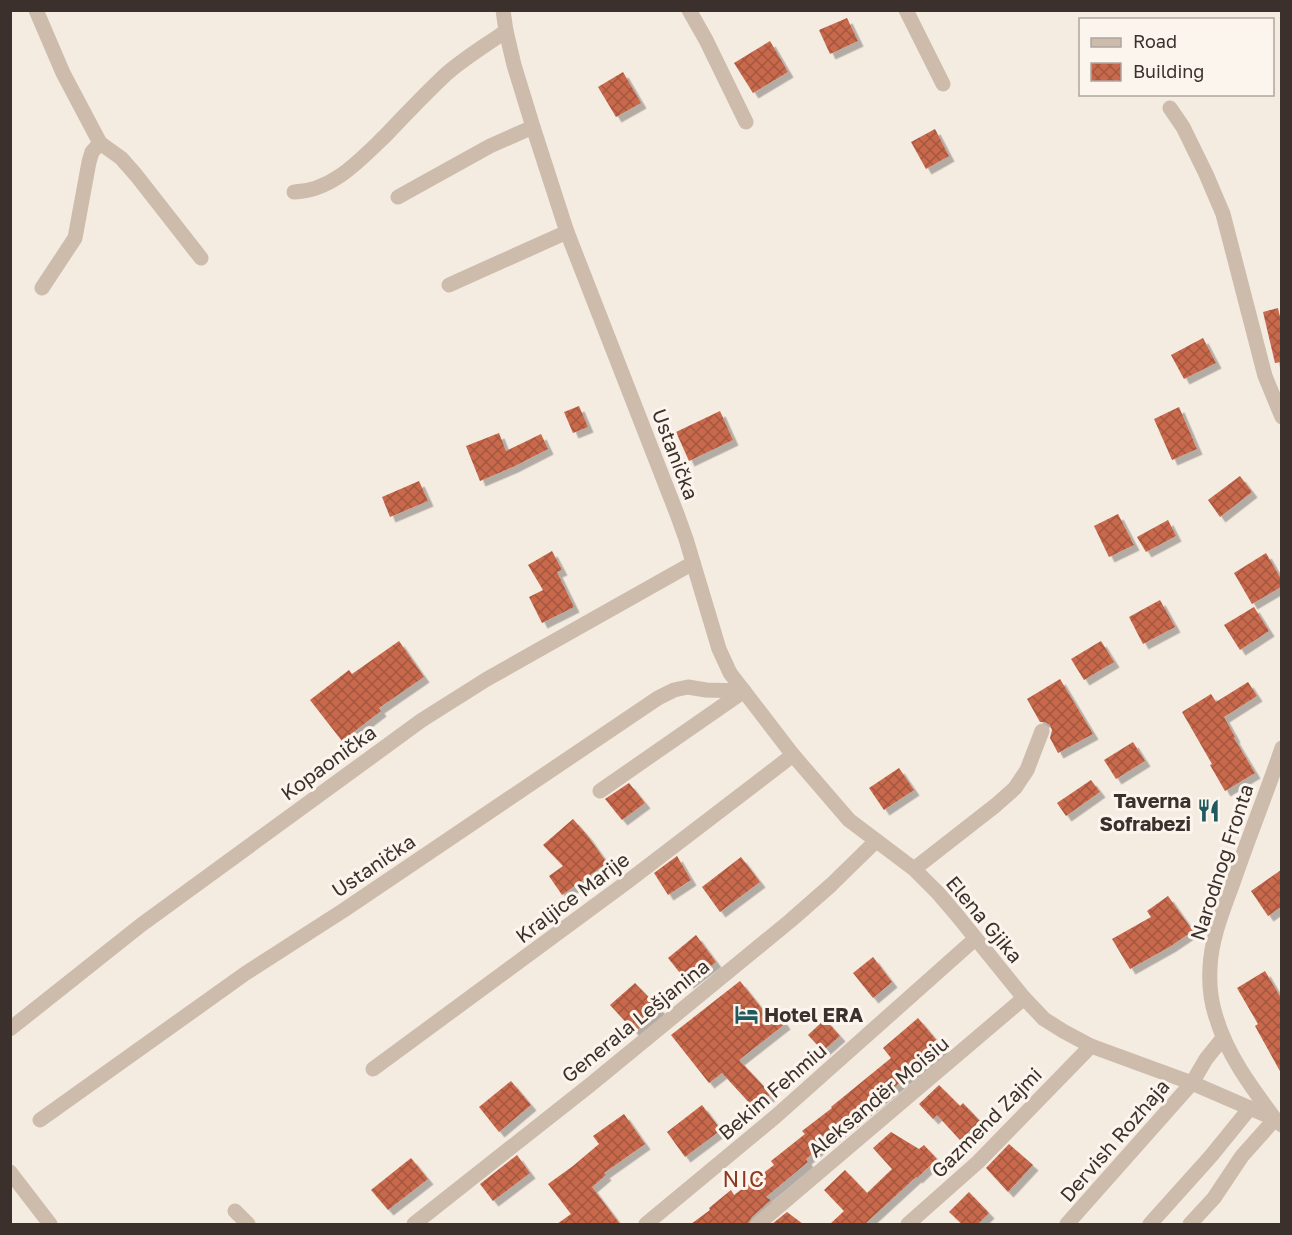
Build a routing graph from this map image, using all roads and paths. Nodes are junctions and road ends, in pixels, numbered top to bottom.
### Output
1 (36, 10) edge
2 (503, 10) edge
3 (689, 10) edge
4 (906, 10) edge
5 (506, 32) junction
6 (943, 84) dead end
7 (1170, 108) dead end
8 (746, 122) dead end
9 (533, 127) junction
10 (100, 143) junction
11 (294, 192) dead end
12 (398, 197) dead end
13 (567, 232) junction
14 (201, 258) dead end
15 (449, 285) dead end
16 (42, 288) dead end
17 (1281, 415) edge
18 (693, 563) junction
19 (747, 695) junction
20 (1042, 731) dead end
21 (1281, 748) edge
22 (793, 754) junction
23 (651, 768) dead end
24 (600, 791) dead end
25 (876, 841) junction
26 (914, 869) junction
27 (975, 939) junction
28 (1024, 998) junction
29 (10, 1029) edge
30 (1223, 1038) junction
31 (1090, 1046) junction
32 (373, 1069) dead end
33 (1192, 1083) junction
34 (1250, 1108) junction
35 (40, 1120) dead end
36 (1278, 1122) edge
37 (10, 1172) edge
38 (235, 1211) dead end
39 (51, 1224) edge
40 (248, 1224) edge
41 (414, 1224) edge
42 (646, 1224) edge
43 (758, 1224) edge
44 (908, 1224) edge
45 (1067, 1224) edge
46 (1150, 1224) edge
47 (1190, 1224) edge

1 - 10 street
2 - 5 street, Ustanička
3 - 8 street
4 - 6 street
5 - 9 street, Ustanička
5 - 11 street
7 - 17 street
9 - 12 street
9 - 13 street, Ustanička
10 - 14 street
10 - 16 street
13 - 15 street
13 - 18 street, Ustanička
18 - 19 street, Ustanička
18 - 29 street, Kopaonička
19 - 22 street, Ustanička
19 - 23 street
19 - 24 street
19 - 35 street, Ustanička
20 - 26 street
21 - 30 street, Narodnog Fronta
22 - 25 street, Ustanička
22 - 32 street, Kraljice Marije
25 - 26 street, Ustanička
25 - 41 street, Generala Lešjanina
26 - 27 street, Elena Gjika
27 - 28 street, Elena Gjika
27 - 42 street, Bekim Fehmiu
28 - 31 street, Elena Gjika
28 - 43 street, Aleksandër Moisiu
30 - 33 street
30 - 36 street, Narodnog Fronta
31 - 33 street, Elena Gjika
31 - 44 street, Gazmend Zajmi
33 - 34 street, Elena Gjika
33 - 45 street, Dervish Rozhaja
34 - 36 street, Elena Gjika
34 - 46 street
36 - 47 street
37 - 39 street
38 - 40 street

